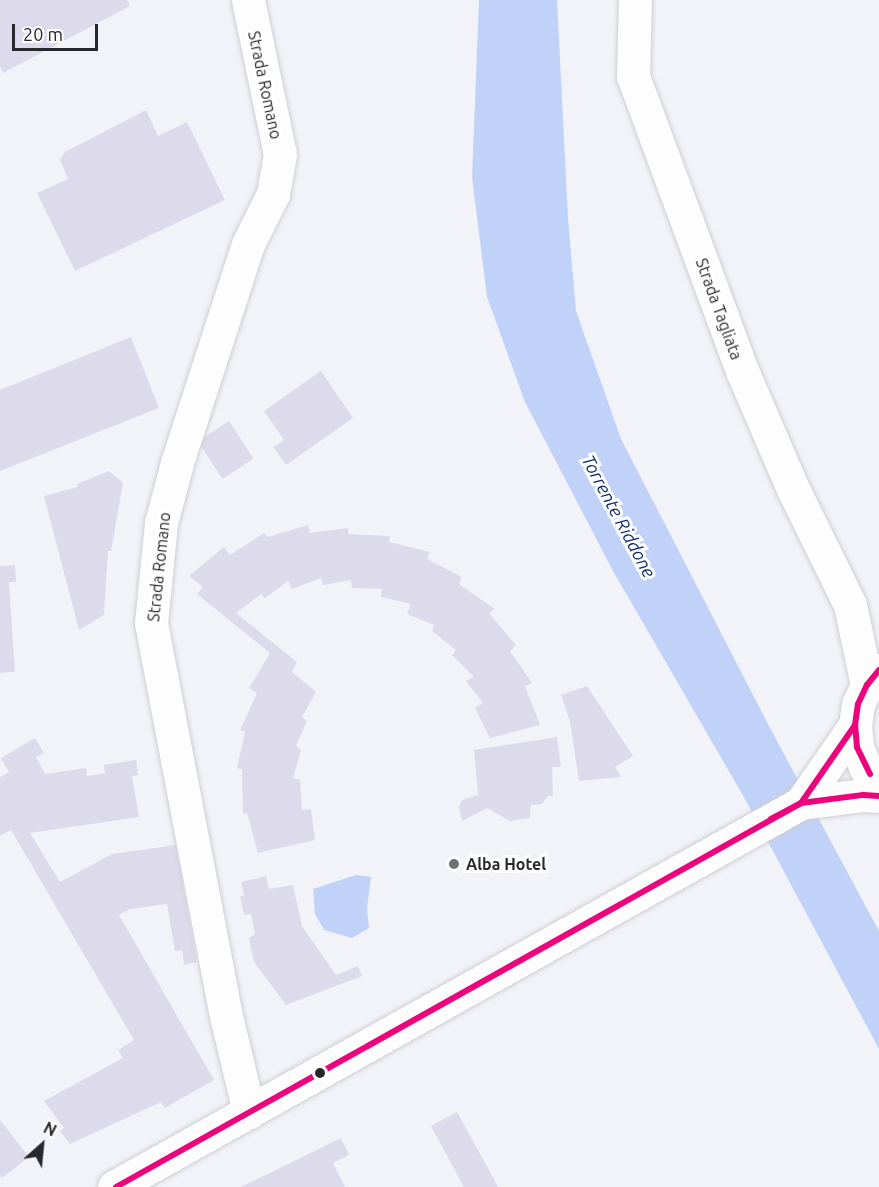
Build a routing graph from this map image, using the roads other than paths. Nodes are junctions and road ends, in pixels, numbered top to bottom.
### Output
1 (248, 0) edge
2 (635, 0) edge
3 (850, 605) junction
4 (879, 622) edge
5 (873, 677) edge
6 (855, 725) junction
7 (879, 785) edge
8 (879, 796) edge
9 (809, 799) junction
10 (249, 1112) junction
11 (117, 1185) edge

1 - 10 street, Strada Romano
2 - 3 street, Strada Tagliata
3 - 4 street
3 - 5 street, Strada Tagliata
5 - 6 street
6 - 7 street
6 - 9 street
8 - 9 street
9 - 10 street
10 - 11 street

